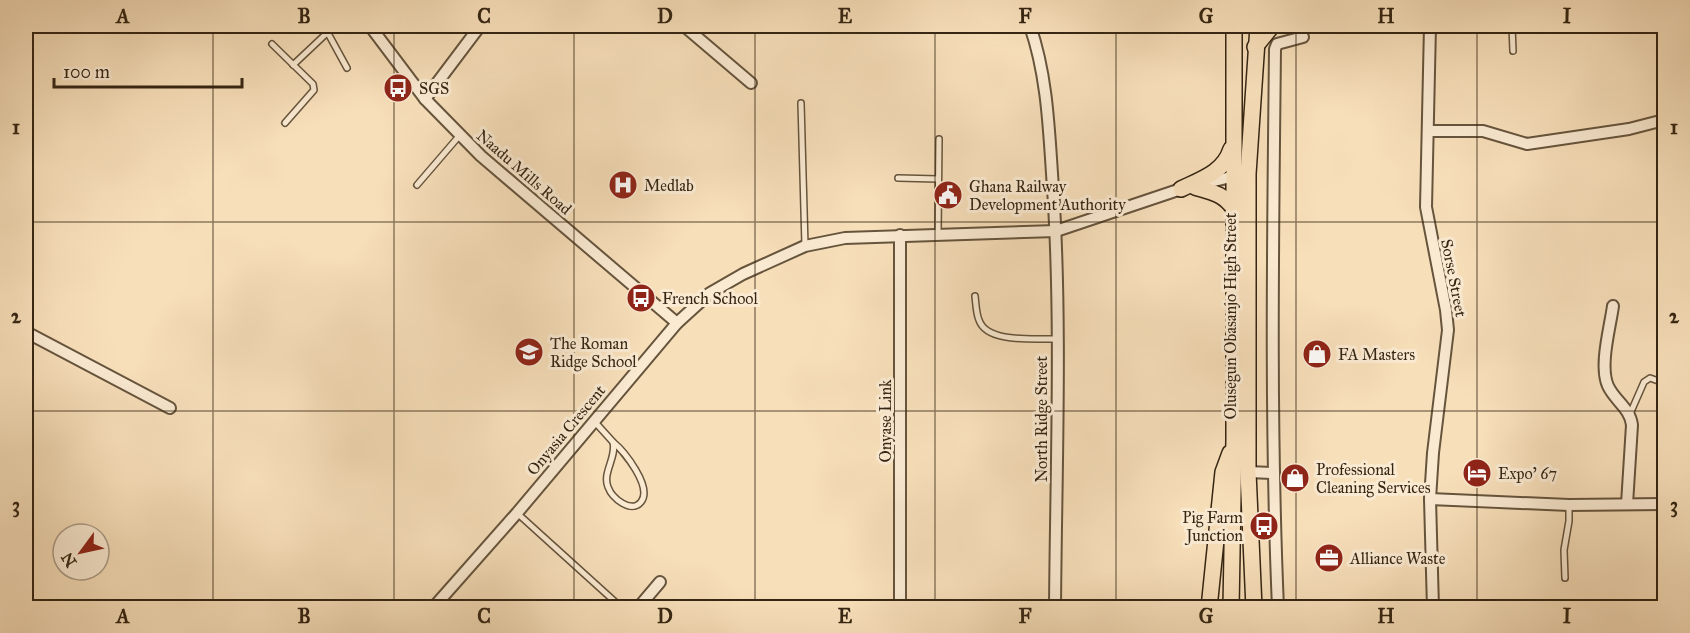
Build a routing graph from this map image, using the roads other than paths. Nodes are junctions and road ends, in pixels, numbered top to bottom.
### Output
1 (324, 26) edge
2 (370, 26) edge
3 (480, 26) edge
4 (684, 26) edge
5 (1030, 26) edge
6 (1234, 26) edge
7 (1258, 26) edge
8 (1272, 26) edge
9 (1430, 26) edge
10 (1512, 26) edge
11 (328, 32) junction
12 (1303, 37) dead end
13 (272, 44) dead end
14 (1255, 48) junction
15 (1513, 51) dead end
16 (293, 65) junction
17 (347, 68) dead end
18 (751, 83) dead end
19 (424, 99) junction
20 (801, 103) dead end
21 (1665, 120) edge
22 (285, 123) dead end
23 (1428, 130) junction
24 (1235, 134) junction
25 (460, 135) junction
26 (939, 139) dead end
27 (1241, 175) junction
28 (898, 178) dead end
29 (938, 179) junction
30 (417, 185) dead end
31 (1188, 188) junction
32 (1234, 209) junction
33 (1056, 231) junction
34 (938, 234) junction
35 (900, 235) junction
36 (805, 246) junction
37 (975, 297) dead end
38 (1613, 306) dead end
39 (677, 323) junction
40 (26, 332) edge
41 (1057, 339) junction
42 (1665, 383) edge
43 (170, 408) dead end
44 (1630, 414) junction
45 (593, 420) junction
46 (1234, 439) junction
47 (613, 442) junction
48 (1248, 472) junction
49 (1274, 473) junction
50 (1430, 499) junction
51 (1627, 504) junction
52 (1665, 504) edge
53 (1569, 505) junction
54 (517, 513) junction
55 (1565, 578) dead end
56 (660, 582) dead end
57 (439, 606) edge
58 (622, 608) edge
59 (638, 608) edge
60 (900, 608) edge
61 (1055, 608) edge
62 (1209, 608) edge
63 (1231, 608) edge
64 (1254, 608) edge
65 (1278, 608) edge
66 (1433, 608) edge

1 - 11 lane
2 - 19 street, Naadu Mills Road
3 - 19 street
4 - 18 street
5 - 33 street, North Ridge Street
6 - 24 main road, Olusegun Obasanjo High Street
7 - 14 main road, Olusegun Obasanjo High Street
8 - 14 main road
9 - 23 street, Sorse Street
10 - 15 lane
11 - 16 lane
11 - 17 lane
12 - 49 street
13 - 16 lane
14 - 27 main road, Olusegun Obasanjo High Street
16 - 22 lane
19 - 25 street, Naadu Mills Road
20 - 36 lane
21 - 23 street
23 - 50 street, Sorse Street
24 - 27 main road, Olusegun Obasanjo High Street
24 - 31 main road
25 - 30 lane
25 - 39 street, Naadu Mills Road
26 - 29 lane
27 - 31 street, Onyasia Crescent
27 - 32 main road, Olusegun Obasanjo High Street
27 - 48 main road, Olusegun Obasanjo High Street
28 - 29 lane
29 - 34 lane
31 - 32 main road
31 - 33 street, Onyasia Crescent
32 - 46 main road, Olusegun Obasanjo High Street
33 - 34 street, Onyasia Crescent
33 - 41 street, North Ridge Street
34 - 35 street, Onyasia Crescent
35 - 36 street, Onyasia Crescent
35 - 60 street, Onyase Link
36 - 39 street, Onyasia Crescent
37 - 41 lane
38 - 44 street
39 - 45 street, Onyasia Crescent
40 - 43 street
41 - 61 street, North Ridge Street
42 - 44 lane
44 - 51 street
45 - 47 lane
45 - 54 street, Onyasia Crescent
46 - 62 main road
46 - 63 main road, Olusegun Obasanjo High Street
47 - 47 lane
48 - 49 street
48 - 64 main road, Olusegun Obasanjo High Street
49 - 65 street
50 - 53 street
50 - 66 street, Sorse Street
51 - 52 street
51 - 53 street
53 - 55 lane
54 - 57 street, Onyasia Crescent
54 - 58 lane
56 - 59 street

